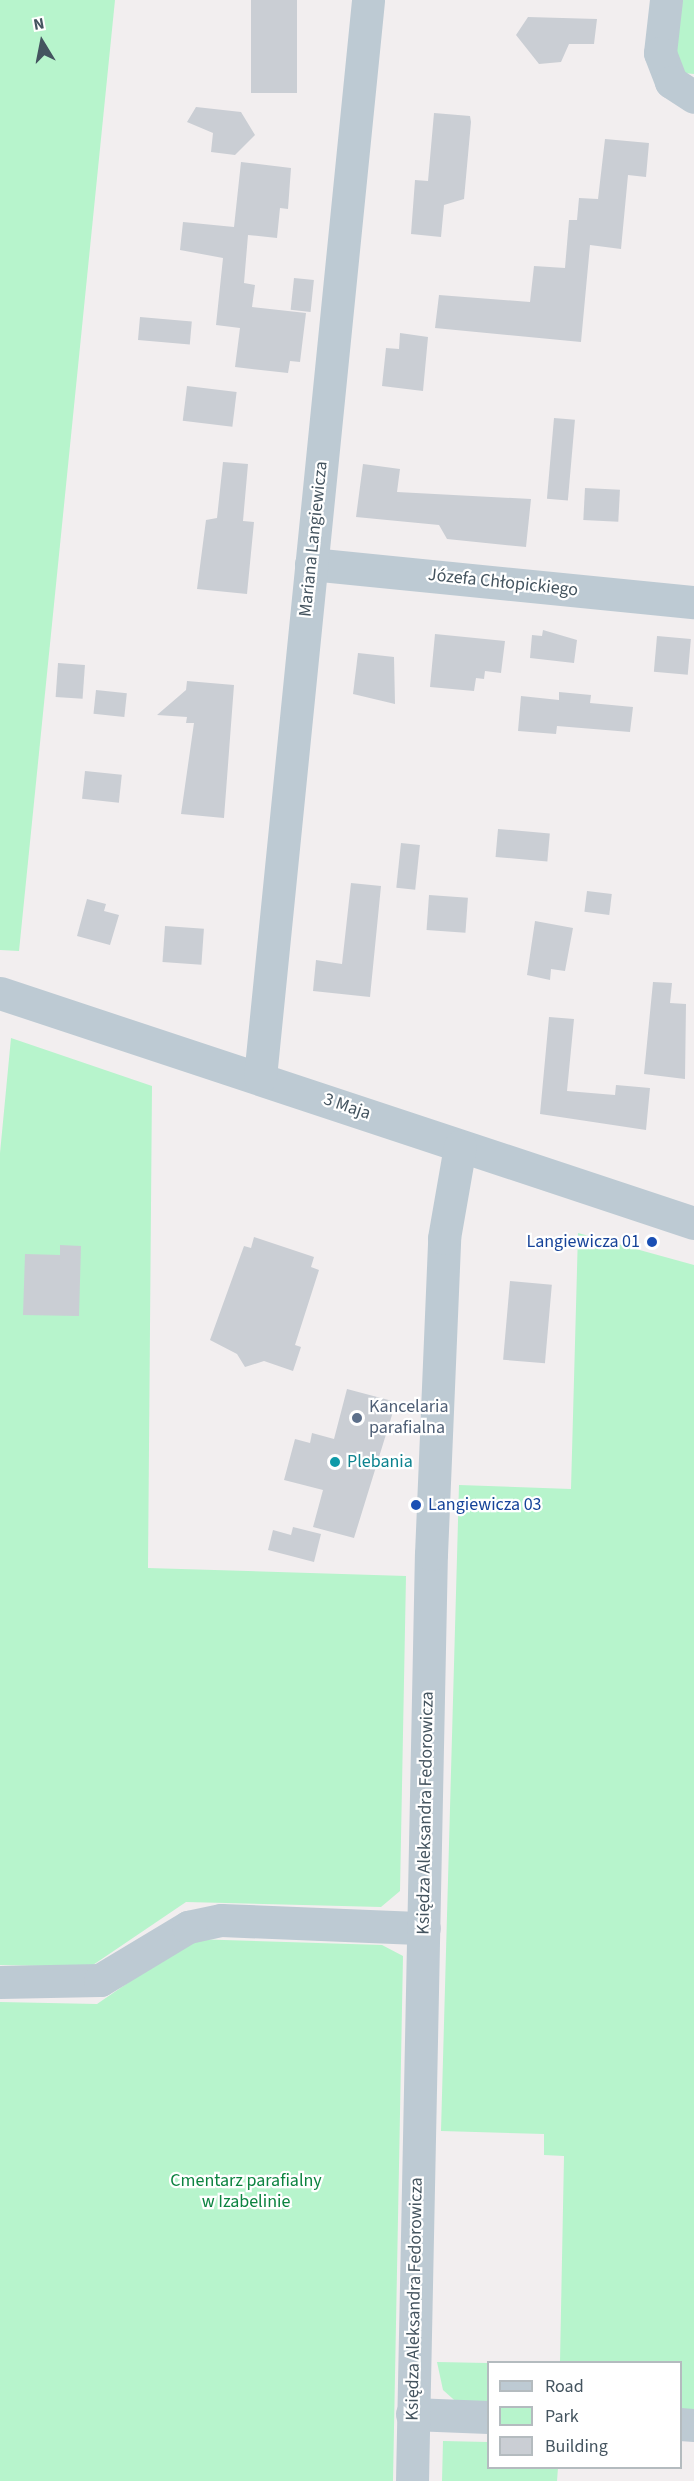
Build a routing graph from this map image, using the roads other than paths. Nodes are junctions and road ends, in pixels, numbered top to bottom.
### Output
1 (368, 0) edge
2 (666, 0) edge
3 (694, 97) edge
4 (311, 564) junction
5 (694, 602) edge
6 (0, 993) edge
7 (260, 1077) junction
8 (460, 1146) junction
9 (694, 1223) edge
10 (424, 1928) junction
11 (0, 1982) edge
12 (412, 2414) junction
13 (487, 2417) edge
14 (412, 2481) edge

1 - 4 street, Mariana Langiewicza
2 - 3 street
4 - 5 street, Józefa Chłopickiego
4 - 7 street, Mariana Langiewicza
6 - 7 street, 3 Maja
7 - 8 street, 3 Maja
8 - 9 street, 3 Maja
8 - 10 street, Księdza Aleksandra Fedorowicza
10 - 11 street
10 - 12 street, Księdza Aleksandra Fedorowicza
12 - 13 street
12 - 14 street, Księdza Aleksandra Fedorowicza

